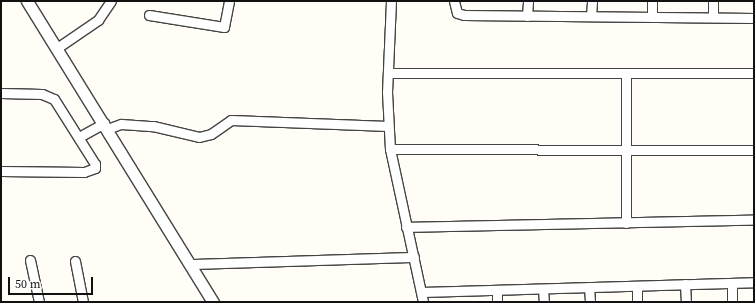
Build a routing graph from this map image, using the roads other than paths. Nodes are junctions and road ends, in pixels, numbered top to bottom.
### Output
1 (27, 1) edge
2 (111, 1) edge
3 (230, 1) edge
4 (391, 1) edge
5 (454, 1) edge
6 (528, 1) edge
7 (592, 1) edge
8 (652, 1) edge
9 (713, 1) edge
10 (149, 15) dead end
11 (527, 16) junction
12 (591, 16) junction
13 (652, 17) junction
14 (713, 17) junction
15 (754, 18) edge
16 (57, 48) junction
17 (389, 73) junction
18 (626, 73) junction
19 (754, 73) edge
20 (1, 93) edge
21 (103, 126) junction
22 (388, 126) junction
23 (83, 135) junction
24 (390, 149) junction
25 (626, 149) junction
26 (754, 150) edge
27 (1, 171) edge
28 (754, 220) edge
29 (626, 223) junction
30 (406, 227) junction
31 (414, 257) junction
32 (30, 260) dead end
33 (75, 261) dead end
34 (190, 264) junction
35 (754, 282) edge
36 (732, 283) junction
37 (686, 284) junction
38 (637, 286) junction
39 (589, 287) junction
40 (543, 289) junction
41 (497, 290) junction
42 (422, 292) junction
43 (39, 302) edge
44 (83, 302) edge
45 (214, 302) edge
46 (423, 302) edge
47 (497, 302) edge
48 (544, 302) edge
49 (590, 302) edge
50 (637, 302) edge
51 (686, 302) edge
52 (732, 302) edge

1 - 16 street
2 - 16 street
3 - 10 street
4 - 17 street
5 - 11 street
6 - 11 street
7 - 12 street
8 - 13 street
9 - 14 street
11 - 12 street
12 - 13 street
13 - 14 street
14 - 15 street
16 - 21 street
17 - 18 street
17 - 22 street
18 - 19 street
18 - 25 street
20 - 23 street
21 - 22 street
21 - 23 street
21 - 34 street
22 - 24 street
23 - 27 street
24 - 25 street
24 - 30 street
25 - 26 street
25 - 29 street
28 - 29 street
29 - 30 street
30 - 31 street
31 - 34 street
31 - 42 street
32 - 43 street
33 - 44 street
34 - 45 street
35 - 36 street
36 - 37 street
36 - 52 street
37 - 38 street
37 - 51 street
38 - 39 street
38 - 50 street
39 - 40 street
39 - 49 street
40 - 41 street
40 - 48 street
41 - 42 street
41 - 47 street
42 - 46 street

